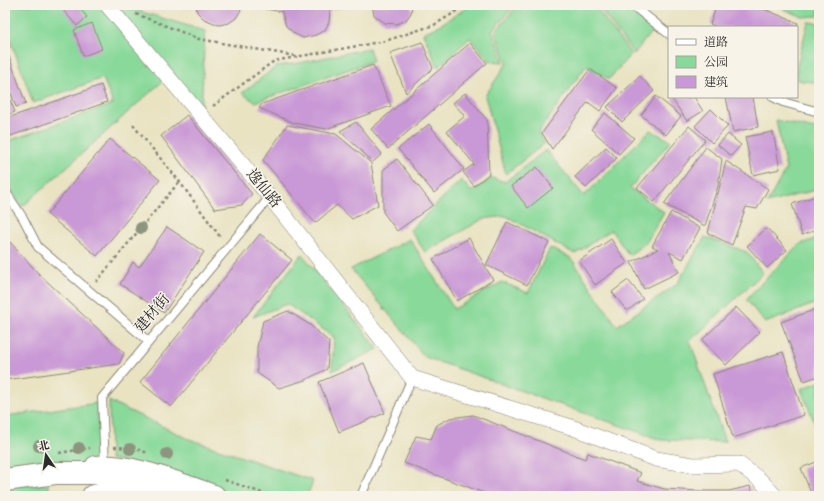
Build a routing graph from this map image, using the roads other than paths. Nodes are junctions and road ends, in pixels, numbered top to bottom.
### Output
1 (108, 5) edge
2 (632, 5) edge
3 (668, 33) edge
4 (775, 98) edge
5 (819, 112) edge
6 (5, 191) edge
7 (270, 197) junction
8 (148, 341) junction
9 (412, 378) junction
10 (104, 466) junction
11 (55, 473) junction
12 (5, 480) edge
13 (93, 496) edge
14 (129, 496) edge
15 (168, 496) edge
16 (214, 496) edge
17 (361, 496) edge
18 (775, 496) edge

1 - 7 street, 逸仙路
2 - 3 lane
4 - 5 lane
6 - 8 lane
7 - 8 lane, 建材街
7 - 9 street, 逸仙路
8 - 10 lane, 建材街
9 - 17 lane
9 - 18 street
10 - 11 main road
10 - 16 main road
11 - 12 main road
11 - 15 main road
13 - 14 main road

